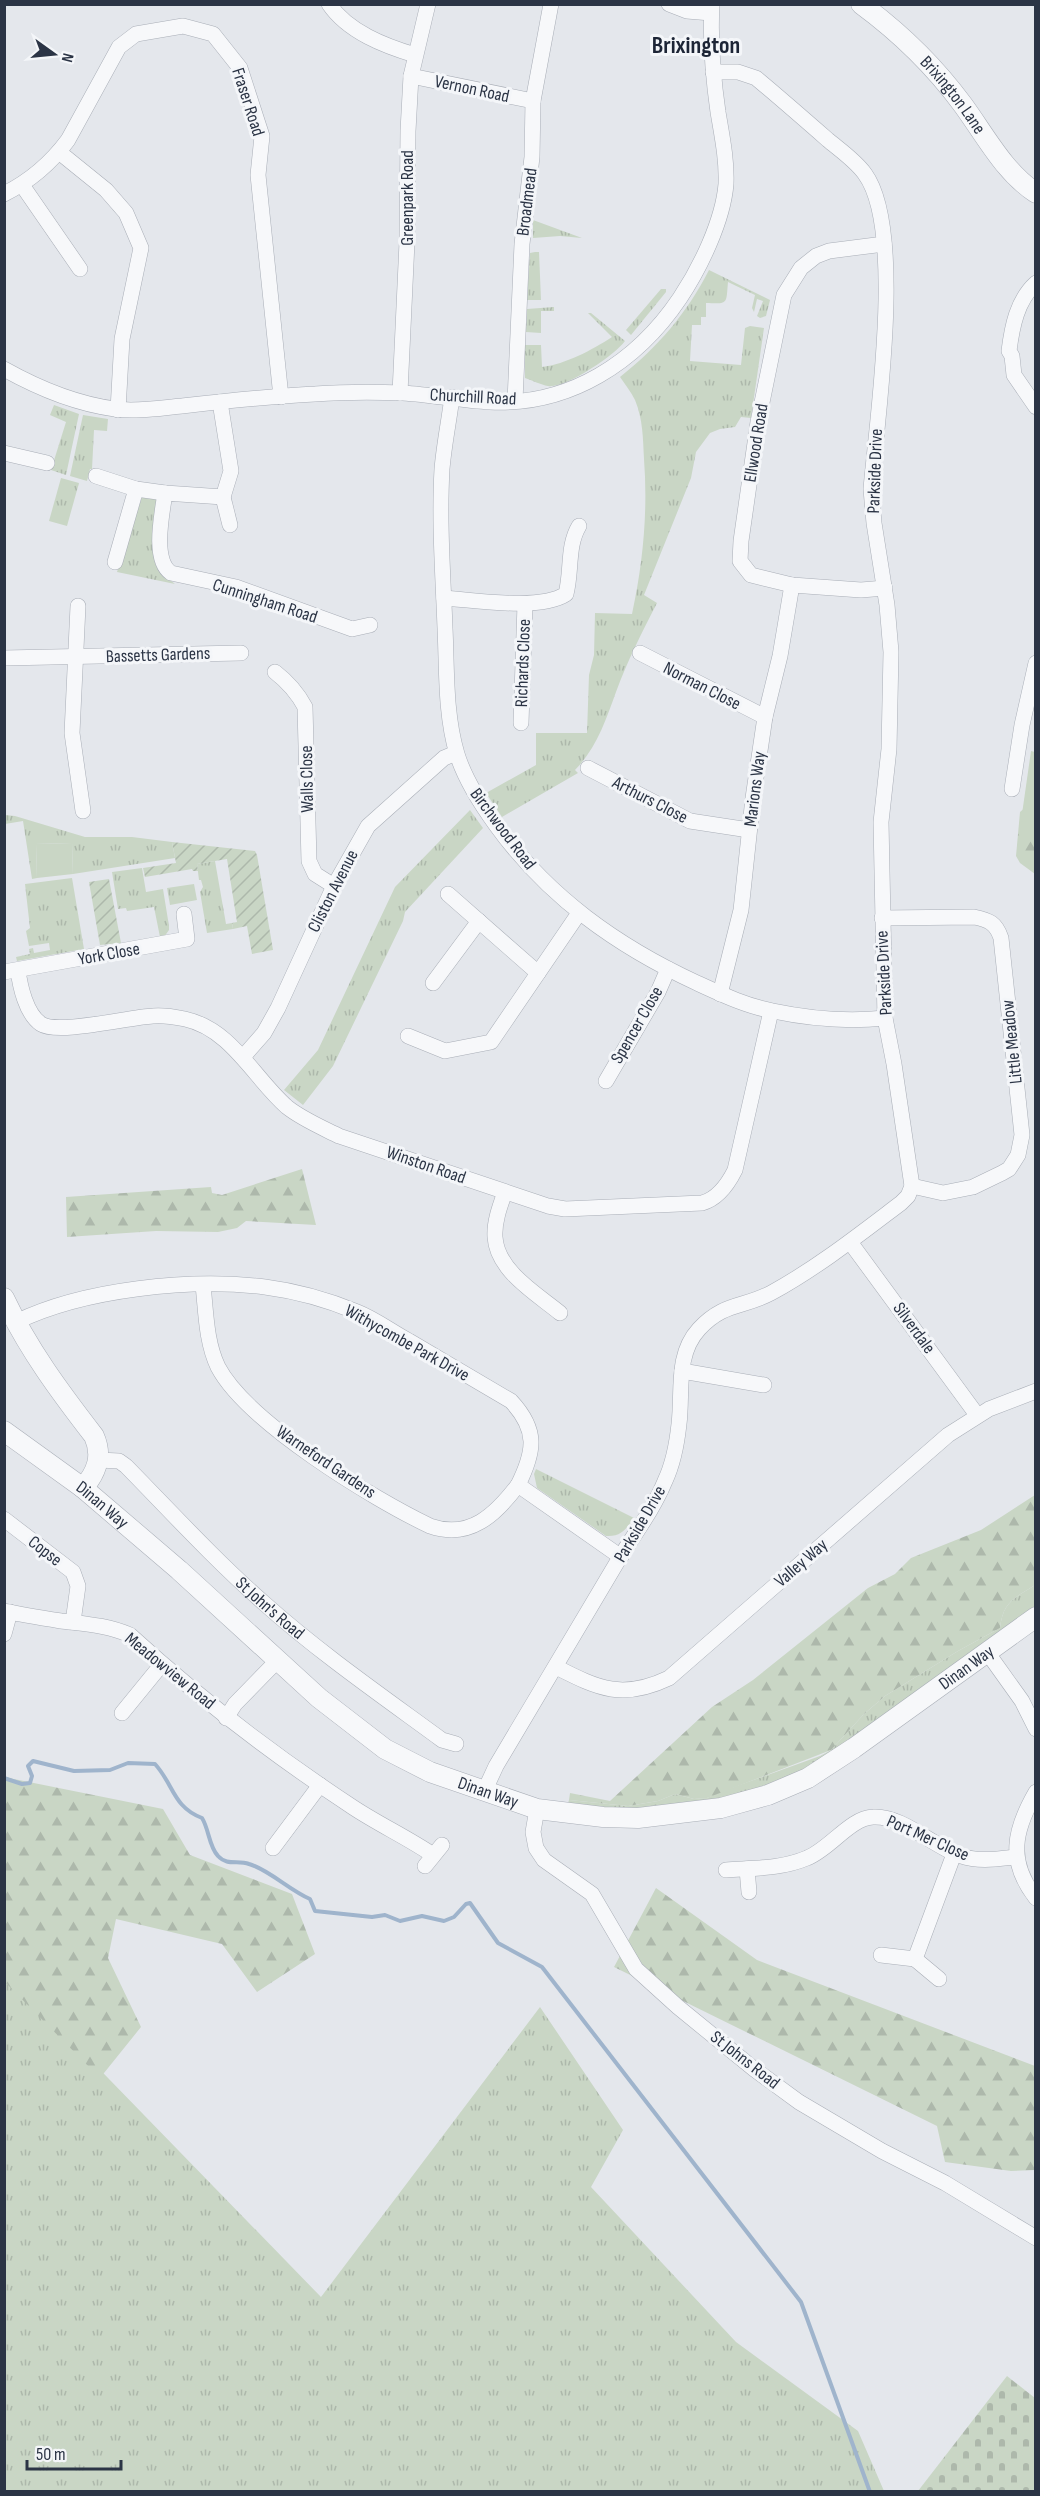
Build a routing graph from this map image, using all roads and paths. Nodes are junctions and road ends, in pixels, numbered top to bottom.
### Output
1 (329, 4) edge
2 (428, 4) edge
3 (551, 4) edge
4 (669, 4) edge
5 (861, 4) edge
6 (712, 9) edge
7 (415, 55) junction
8 (713, 72) junction
9 (411, 76) junction
10 (532, 101) junction
11 (59, 152) junction
12 (22, 185) junction
13 (1035, 194) edge
14 (4, 195) edge
15 (884, 244) junction
16 (80, 269) dead end
17 (1035, 283) edge
18 (4, 369) edge
19 (400, 393) junction
20 (281, 397) junction
21 (452, 398) junction
22 (515, 401) junction
23 (220, 402) junction
24 (1035, 407) edge
25 (118, 410) junction
26 (5, 453) edge
27 (47, 463) dead end
28 (96, 476) dead end
29 (136, 489) junction
30 (165, 493) junction
31 (223, 497) junction
32 (230, 525) dead end
33 (579, 526) dead end
34 (115, 562) dead end
35 (792, 585) junction
36 (885, 588) junction
37 (444, 598) junction
38 (525, 604) junction
39 (78, 606) dead end
40 (370, 624) dead end
41 (241, 653) dead end
42 (640, 653) dead end
43 (4, 658) edge
44 (74, 658) junction
45 (1035, 663) edge
46 (275, 672) dead end
47 (765, 717) junction
48 (521, 723) dead end
49 (456, 753) junction
50 (588, 768) dead end
51 (1012, 789) dead end
52 (83, 811) dead end
53 (749, 830) junction
54 (334, 886) junction
55 (448, 894) dead end
56 (579, 913) junction
57 (184, 914) dead end
58 (882, 918) junction
59 (479, 921) junction
60 (668, 969) junction
61 (11, 971) edge
62 (538, 973) junction
63 (433, 983) dead end
64 (720, 994) junction
65 (771, 1011) junction
66 (885, 1018) junction
67 (408, 1036) dead end
68 (243, 1058) junction
69 (606, 1081) dead end
70 (912, 1186) junction
71 (505, 1192) junction
72 (850, 1242) junction
73 (203, 1286) junction
74 (4, 1298) edge
75 (561, 1312) dead end
76 (16, 1322) junction
77 (682, 1371) junction
78 (764, 1385) dead end
79 (1035, 1391) edge
80 (977, 1415) junction
81 (4, 1431) edge
82 (99, 1460) junction
83 (518, 1485) junction
84 (83, 1488) junction
85 (4, 1519) edge
86 (621, 1557) junction
87 (8, 1611) edge
88 (1035, 1617) edge
89 (73, 1622) junction
90 (4, 1634) edge
91 (987, 1652) junction
92 (277, 1661) junction
93 (162, 1664) junction
94 (556, 1667) junction
95 (125, 1702) dead end
96 (226, 1718) junction
97 (1035, 1729) edge
98 (456, 1744) dead end
99 (320, 1785) junction
100 (484, 1792) junction
101 (1035, 1792) edge
102 (537, 1809) junction
103 (273, 1848) dead end
104 (954, 1854) junction
105 (433, 1855) dead end
106 (1016, 1857) junction
107 (747, 1869) junction
108 (726, 1870) dead end
109 (749, 1892) dead end
110 (1035, 1898) edge
111 (881, 1955) dead end
112 (915, 1959) junction
113 (939, 1979) dead end
114 (1035, 2238) edge

1 - 7 street
2 - 7 street, Greenpark Road
3 - 10 street, Broadmead
4 - 6 street
5 - 13 street, Brixington Lane
6 - 8 street, Churchill Road
7 - 9 street, Greenpark Road
8 - 15 street, Parkside Drive
8 - 22 street, Churchill Road
9 - 10 street, Vernon Road
9 - 19 street, Greenpark Road
10 - 22 street, Broadmead
11 - 12 street, Fraser Road
11 - 20 street, Fraser Road
11 - 25 street
12 - 14 street, Fraser Road
12 - 16 street
15 - 35 street, Ellwood Road
15 - 36 street, Parkside Drive
17 - 24 street
18 - 25 street, Churchill Road
19 - 20 street, Churchill Road
19 - 21 street, Churchill Road
20 - 23 street, Churchill Road
21 - 22 street, Churchill Road
21 - 37 street, Birchwood Road
23 - 25 street, Churchill Road
23 - 31 street
26 - 27 street
28 - 29 street
29 - 30 street
29 - 34 street
30 - 31 street
30 - 40 street, Cunningham Road
31 - 32 street
33 - 38 street, Richards Close
35 - 36 street, Ellwood Road
35 - 47 street, Marions Way
36 - 58 street, Parkside Drive
37 - 38 street, Richards Close
37 - 49 street, Birchwood Road
38 - 48 street, Richards Close
39 - 44 street
41 - 44 street, Bassetts Gardens
42 - 47 street, Norman Close
43 - 44 street, Bassetts Gardens
44 - 52 street
45 - 51 street
46 - 54 street, Walls Close
47 - 53 street, Marions Way
49 - 54 street, Cliston Avenue
49 - 56 street, Birchwood Road
50 - 53 street, Arthurs Close
53 - 64 street, Marions Way
54 - 68 street, Cliston Avenue
55 - 59 street
56 - 60 street, Birchwood Road
56 - 62 street
57 - 61 street, York Close
58 - 66 street, Parkside Drive
58 - 70 street, Little Meadow
59 - 62 street
59 - 63 street
60 - 64 street, Birchwood Road
60 - 69 street, Spencer Close
61 - 68 street, Winston Road
62 - 67 street
64 - 65 street, Birchwood Road
65 - 66 street, Birchwood Road
65 - 71 street, Winston Road
66 - 70 street, Parkside Drive
68 - 71 street, Winston Road
70 - 72 street, Parkside Drive
71 - 75 street
72 - 77 street, Parkside Drive
72 - 80 street, Silverdale
73 - 76 street, Withycombe Park Drive
73 - 83 street, Withycombe Park Drive
73 - 83 street, Warneford Gardens
74 - 76 street
76 - 82 street
77 - 78 street
77 - 86 street, Parkside Drive
79 - 80 street, Valley Way
80 - 94 street, Valley Way
81 - 84 street, Dinan Way
82 - 84 street
82 - 98 street, St John's Road
83 - 86 street
84 - 92 street, Dinan Way
85 - 89 street, Copse
86 - 94 street, Parkside Drive
87 - 89 street, Meadowview Road
87 - 90 street
88 - 91 street, Dinan Way
89 - 93 street, Meadowview Road
91 - 97 street
91 - 102 street, Dinan Way
92 - 96 street, Meadowview Road
92 - 100 street, Dinan Way
93 - 95 street
93 - 96 street, Meadowview Road
94 - 100 street, Parkside Drive
96 - 99 street, Meadowview Road
99 - 103 street
99 - 105 street, Meadowview Road
100 - 102 street, Dinan Way
101 - 106 street
102 - 114 street, St Johns Road
104 - 106 street, Port Mer Close
104 - 107 street, Port Mer Close
104 - 112 street
106 - 110 street
107 - 108 street, Port Mer Close
107 - 109 street
111 - 112 street
112 - 113 street

